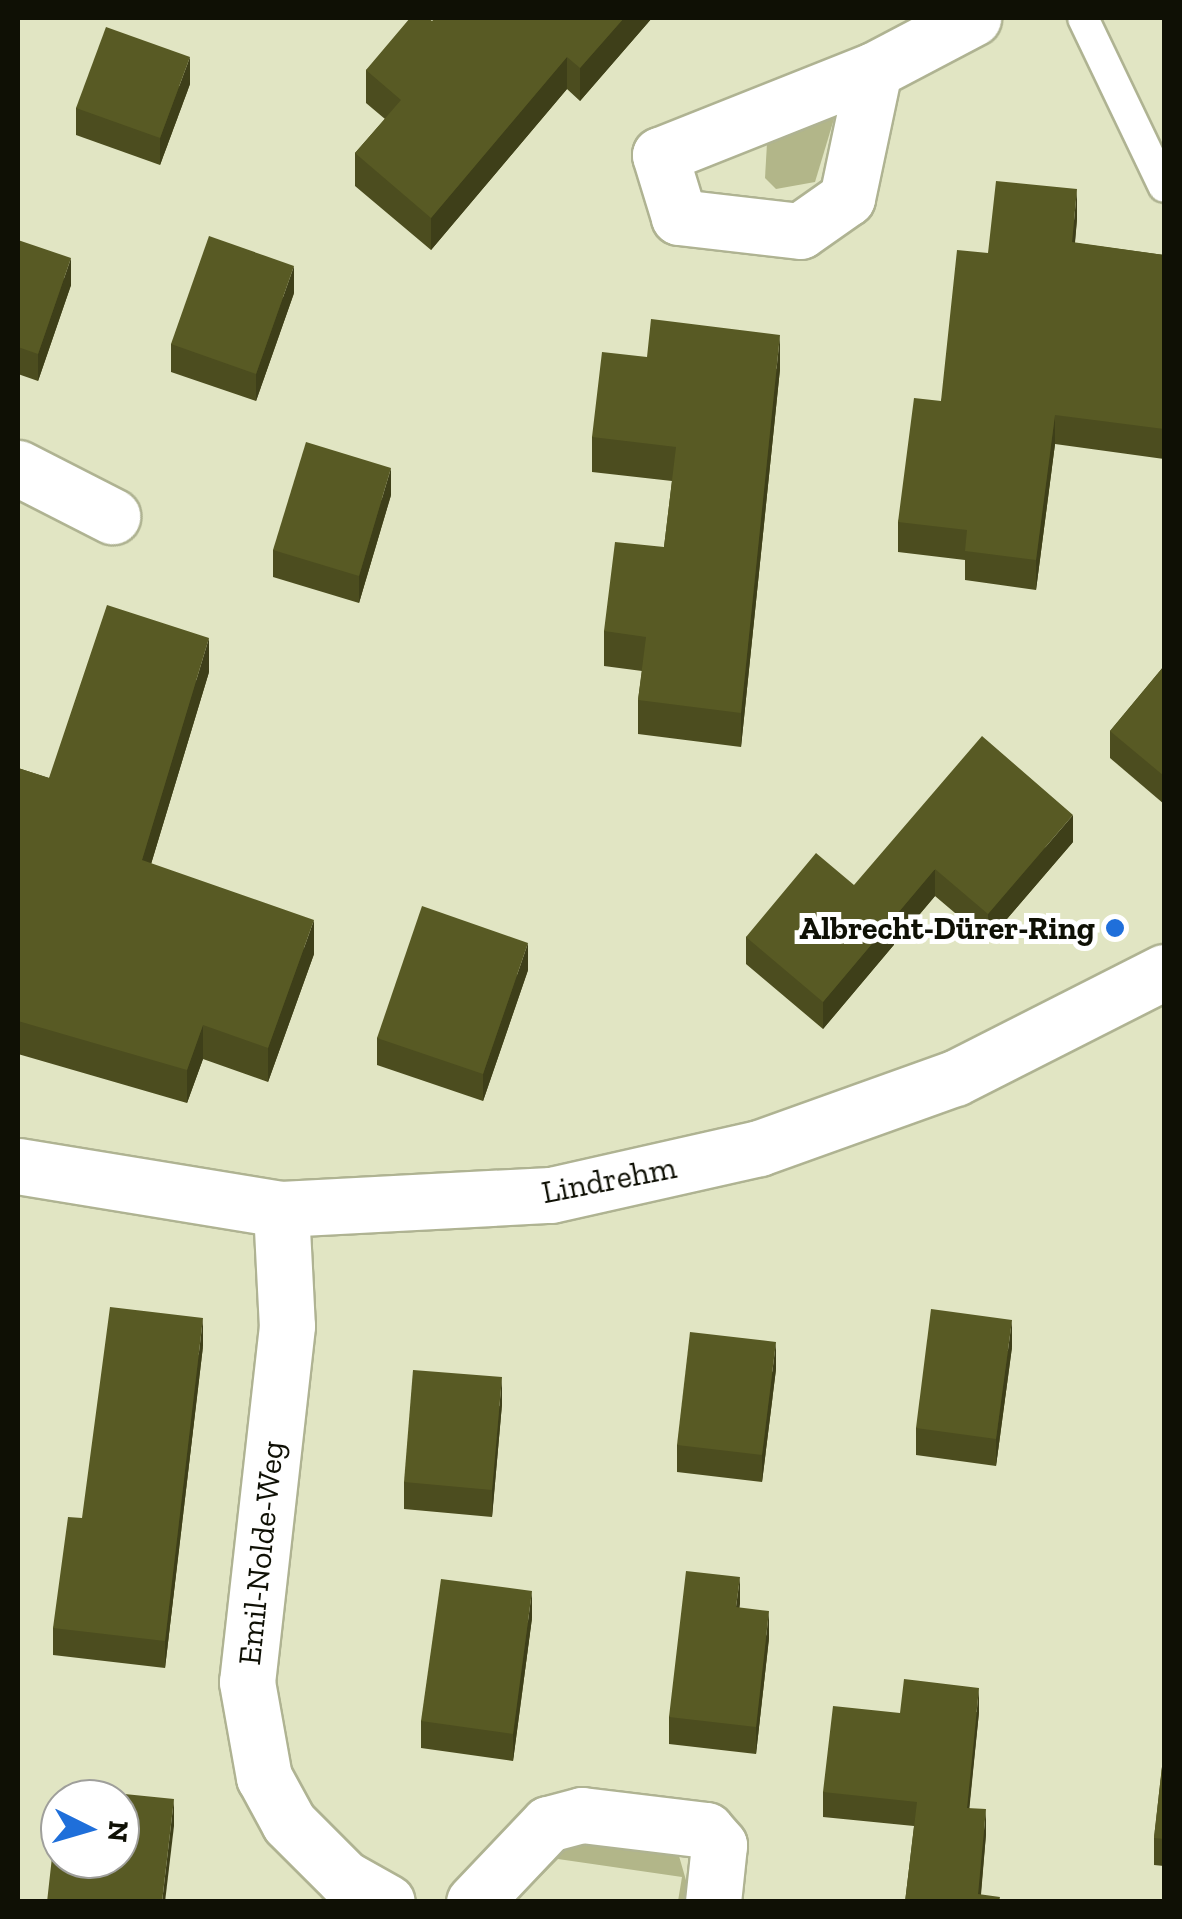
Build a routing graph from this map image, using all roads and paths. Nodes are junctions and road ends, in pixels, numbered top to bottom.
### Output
1 (973, 18) edge
2 (1082, 18) edge
3 (874, 70) dead end
4 (1164, 186) edge
5 (18, 468) edge
6 (112, 516) dead end
7 (1164, 972) edge
8 (18, 1166) edge
9 (281, 1209) junction
10 (354, 1894) edge
11 (474, 1902) edge
12 (713, 1902) edge

1 - 3 street
2 - 4 lane
5 - 6 street
7 - 9 street, Lindrehm
8 - 9 street, Lindrehm
9 - 10 street, Emil-Nolde-Weg
11 - 12 street

